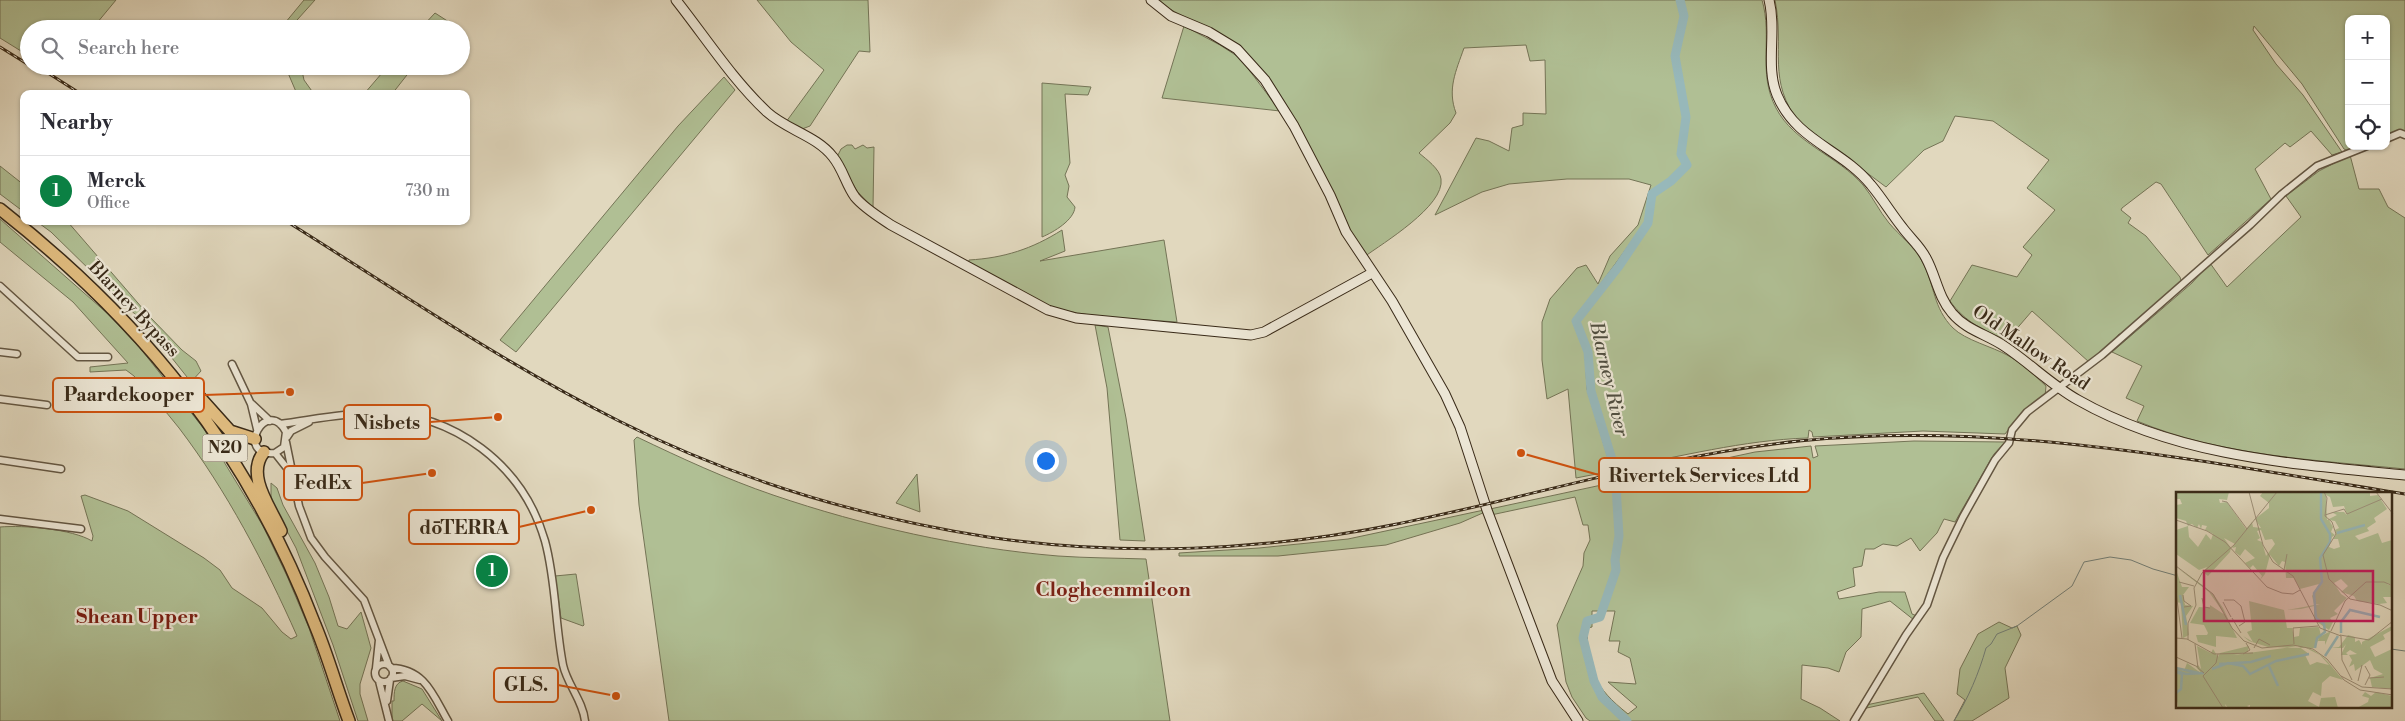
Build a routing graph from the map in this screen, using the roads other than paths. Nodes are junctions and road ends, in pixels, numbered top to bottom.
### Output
1 (676, 0) edge
2 (1151, 0) edge
3 (1769, 0) edge
4 (2405, 135) edge
5 (2390, 137) edge
6 (2357, 150) edge
7 (0, 209) edge
8 (1372, 273) junction
9 (0, 286) edge
10 (132, 328) junction
11 (0, 352) edge
12 (15, 352) dead end
13 (108, 357) dead end
14 (232, 364) dead end
15 (2059, 388) junction
16 (0, 399) edge
17 (252, 404) junction
18 (47, 405) dead end
19 (314, 419) junction
20 (270, 421) junction
21 (280, 424) junction
22 (256, 434) junction
23 (287, 440) junction
24 (269, 452) junction
25 (0, 460) edge
26 (61, 469) dead end
27 (2405, 475) edge
28 (295, 483) junction
29 (0, 520) edge
30 (81, 530) dead end
31 (296, 582) junction
32 (379, 639) junction
33 (390, 667) junction
34 (376, 668) junction
35 (391, 679) junction
36 (379, 681) junction
37 (424, 681) junction
38 (386, 705) junction
39 (348, 721) edge
40 (389, 721) edge
41 (448, 721) edge
42 (585, 721) edge
43 (1578, 721) edge
44 (1854, 721) edge

1 - 8 street
2 - 8 street
3 - 15 street, Old Mallow Road
4 - 5 street
6 - 15 street
7 - 10 highway, Blarney Bypass / N20
8 - 43 street
9 - 13 street
10 - 22 highway
10 - 31 highway, Blarney Bypass / N20
11 - 12 street
14 - 17 street
15 - 27 street, Old Mallow Road
15 - 44 street
16 - 18 street
17 - 20 street
17 - 22 street
19 - 21 street
19 - 23 street
19 - 42 street
20 - 21 street
20 - 22 street
21 - 23 street
22 - 24 street
23 - 24 street
23 - 28 street
24 - 28 street
24 - 31 highway
25 - 26 street
28 - 32 street
29 - 30 street
31 - 39 highway, Blarney Bypass / N20
32 - 33 street
32 - 34 street
33 - 34 street
33 - 35 street
33 - 37 street
34 - 36 street
35 - 36 street
35 - 37 street
35 - 38 street
36 - 38 street
37 - 41 street
38 - 40 street

